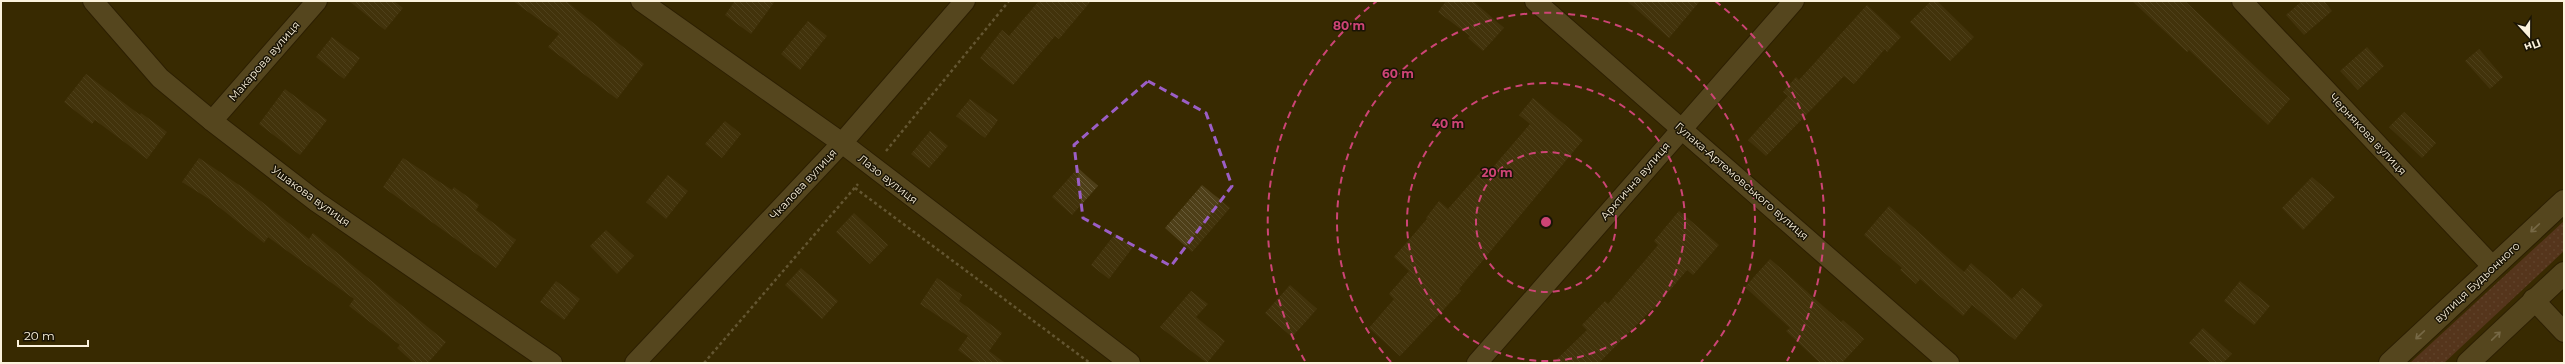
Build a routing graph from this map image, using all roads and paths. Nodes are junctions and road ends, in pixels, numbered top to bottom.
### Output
1 (92, 1) edge
2 (316, 1) edge
3 (641, 1) edge
4 (965, 1) edge
5 (1009, 1) edge
6 (1535, 1) edge
7 (1794, 1) edge
8 (2242, 1) edge
9 (212, 121) junction
10 (1682, 128) junction
11 (842, 142) junction
12 (873, 167) junction
13 (855, 188) junction
14 (2564, 201) edge
15 (2493, 267) junction
16 (2564, 272) edge
17 (2533, 299) junction
18 (2564, 332) edge
19 (552, 363) edge
20 (635, 363) edge
21 (704, 363) edge
22 (1090, 363) edge
23 (1130, 363) edge
24 (1477, 363) edge
25 (1949, 363) edge
26 (2390, 363) edge
27 (2468, 363) edge

1 - 9 street, Ушакова вулиця
2 - 9 street, Макарова вулиця
3 - 11 street, Лазо вулиця
4 - 11 street, Чкалова вулиця
5 - 12 path
6 - 10 street, Гулака-Артемовського вулиця
7 - 10 street, Арктична вулиця
8 - 15 street, Чернякова вулиця
9 - 19 street, Ушакова вулиця
10 - 24 street, Арктична вулиця
10 - 25 street, Гулака-Артемовського вулиця
11 - 12 street, Лазо вулиця
11 - 20 street, Чкалова вулиця
12 - 13 path
12 - 23 street, Лазо вулиця
13 - 21 path
13 - 22 path
14 -> 15 main road, вулиця Будьонного
15 -> 26 main road, вулиця Будьонного
16 - 17 main road
17 - 18 street
27 -> 17 main road

